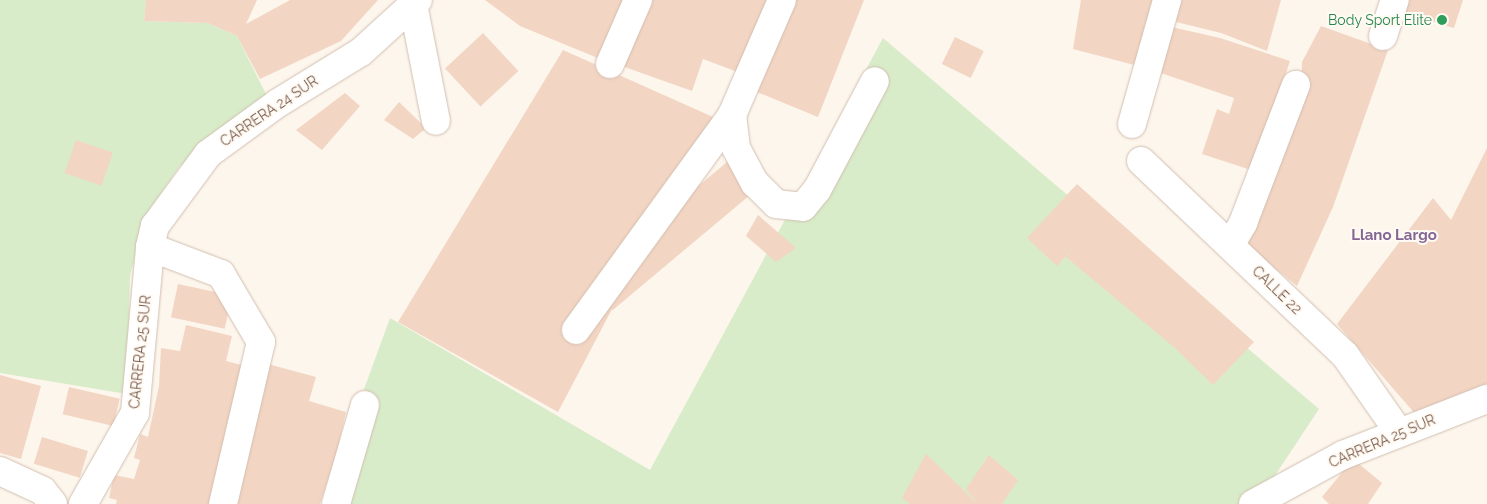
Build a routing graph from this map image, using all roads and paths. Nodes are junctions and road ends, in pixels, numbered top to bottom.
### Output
1 (638, 0) edge
2 (782, 0) edge
3 (1166, 0) edge
4 (1396, 0) edge
5 (415, 2) edge
6 (1383, 36) dead end
7 (610, 64) dead end
8 (875, 81) dead end
9 (1296, 85) dead end
10 (732, 115) junction
11 (436, 121) dead end
12 (1132, 124) dead end
13 (1141, 161) dead end
14 (1230, 246) junction
15 (150, 247) junction
16 (576, 330) dead end
17 (1487, 399) edge
18 (365, 405) dead end
19 (1398, 431) junction
20 (0, 470) edge
21 (53, 504) edge
22 (82, 504) edge
23 (223, 504) edge
24 (336, 504) edge
25 (1252, 504) edge

1 - 7 street
2 - 10 street
3 - 12 street
4 - 6 street
5 - 11 street
5 - 15 street, CARRERA 24 SUR
8 - 10 street
9 - 14 street
10 - 16 street
13 - 14 street, CALLE 22
14 - 19 street, CALLE 22
15 - 22 street, CARRERA 25 SUR
15 - 23 street
17 - 19 street, CARRERA 25 SUR
18 - 24 street
19 - 25 street, CARRERA 25 SUR
20 - 21 street

